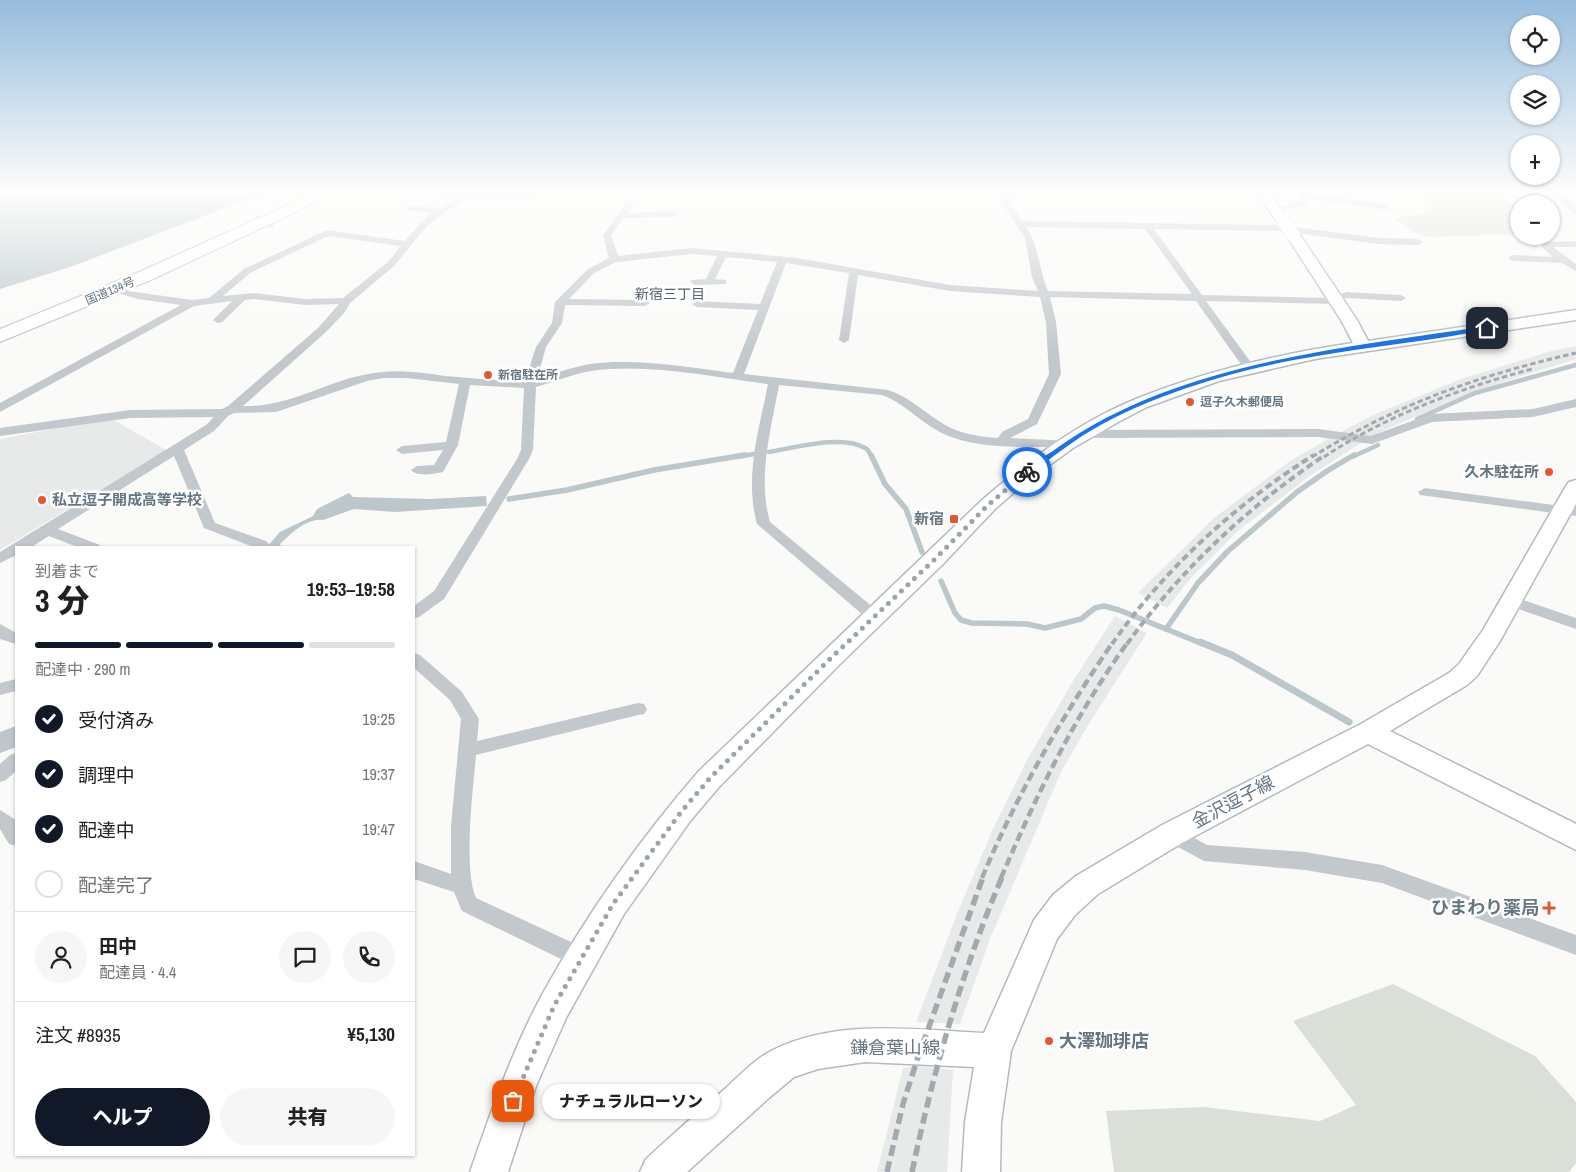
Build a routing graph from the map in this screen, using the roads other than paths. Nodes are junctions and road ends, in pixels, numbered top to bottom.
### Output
1 (215, 244) edge
2 (304, 244) edge
3 (406, 244) edge
4 (610, 244) edge
5 (1030, 244) edge
6 (1160, 244) edge
7 (1299, 244) edge
8 (1546, 244) edge
9 (723, 254) junction
10 (614, 258) junction
11 (1513, 258) dead end
12 (782, 260) junction
13 (1562, 260) junction
14 (1576, 268) edge
15 (854, 271) junction
16 (695, 282) dead end
17 (709, 282) junction
18 (723, 282) dead end
19 (124, 292) dead end
20 (1045, 295) junction
21 (242, 297) junction
22 (1199, 298) junction
23 (1401, 298) dead end
24 (1334, 300) junction
25 (212, 301) junction
26 (346, 302) junction
27 (560, 302) junction
28 (192, 303) junction
29 (645, 303) dead end
30 (697, 304) dead end
31 (764, 307) junction
32 (1576, 315) edge
33 (218, 320) dead end
34 (0, 336) edge
35 (844, 340) dead end
36 (1362, 346) junction
37 (1249, 368) junction
38 (737, 377) junction
39 (465, 381) junction
40 (774, 382) junction
41 (530, 385) junction
42 (1576, 403) edge
43 (0, 408) edge
44 (228, 411) junction
45 (0, 432) edge
46 (1073, 439) junction
47 (1002, 441) junction
48 (452, 445) junction
49 (177, 448) junction
50 (402, 450) dead end
51 (417, 470) dead end
52 (1576, 486) edge
53 (1425, 492) dead end
54 (1570, 510) edge
55 (47, 530) junction
56 (20, 546) edge
57 (90, 546) edge
58 (263, 546) edge
59 (15, 549) edge
60 (0, 558) edge
61 (1512, 601) junction
62 (415, 612) edge
63 (875, 617) junction
64 (1576, 624) edge
65 (0, 629) edge
66 (15, 639) edge
67 (415, 660) edge
68 (15, 685) edge
69 (0, 689) edge
70 (638, 709) dead end
71 (1368, 732) junction
72 (468, 750) junction
73 (15, 761) edge
74 (0, 775) edge
75 (0, 818) edge
76 (1172, 834) junction
77 (15, 836) edge
78 (1576, 838) edge
79 (415, 870) edge
80 (461, 886) junction
81 (1576, 945) edge
82 (583, 956) junction
83 (994, 1051) junction
84 (489, 1172) edge
85 (659, 1172) edge
86 (981, 1172) edge

1 - 34 highway, 国道134号
2 - 25 street
3 - 26 street
4 - 10 street
5 - 20 street
6 - 22 street
7 - 24 main road, bridge
8 - 13 street
9 - 10 street
9 - 12 street
9 - 17 street
10 - 27 street
11 - 13 street
12 - 15 street
12 - 31 street
13 - 14 street
15 - 20 street
15 - 35 street
16 - 17 street
17 - 18 street
19 - 28 street
20 - 22 street
20 - 47 street
21 - 25 street
21 - 26 street
21 - 33 street
22 - 24 street
22 - 37 street
23 - 24 street
24 - 36 main road
25 - 28 street
26 - 44 street
27 - 29 street
27 - 41 street
28 - 43 street
30 - 31 street
31 - 38 street
32 - 36 main road
36 - 37 main road
37 - 46 main road
38 - 40 street
38 - 41 street
39 - 41 street
39 - 44 street
39 - 48 street
40 - 47 street
40 - 63 street
41 - 62 street
42 - 46 street
44 - 45 street
44 - 49 street
46 - 47 street
46 - 63 main road
48 - 50 street
48 - 51 street
49 - 55 street
49 - 58 street
52 - 54 main road, 金沢逗子線
53 - 54 street
54 - 61 main road, 金沢逗子線
55 - 56 street
55 - 57 street
59 - 60 street
61 - 64 street
61 - 71 main road, 金沢逗子線
63 - 82 main road
65 - 66 street
67 - 72 street
68 - 69 street
70 - 72 street
71 - 76 main road, 金沢逗子線
71 - 78 main road
72 - 80 street
73 - 74 street
75 - 77 street
76 - 81 street
76 - 83 main road, 金沢逗子線
79 - 80 street
80 - 82 street
82 - 84 main road
83 - 85 main road, 鎌倉葉山線
83 - 86 main road, 金沢逗子線

